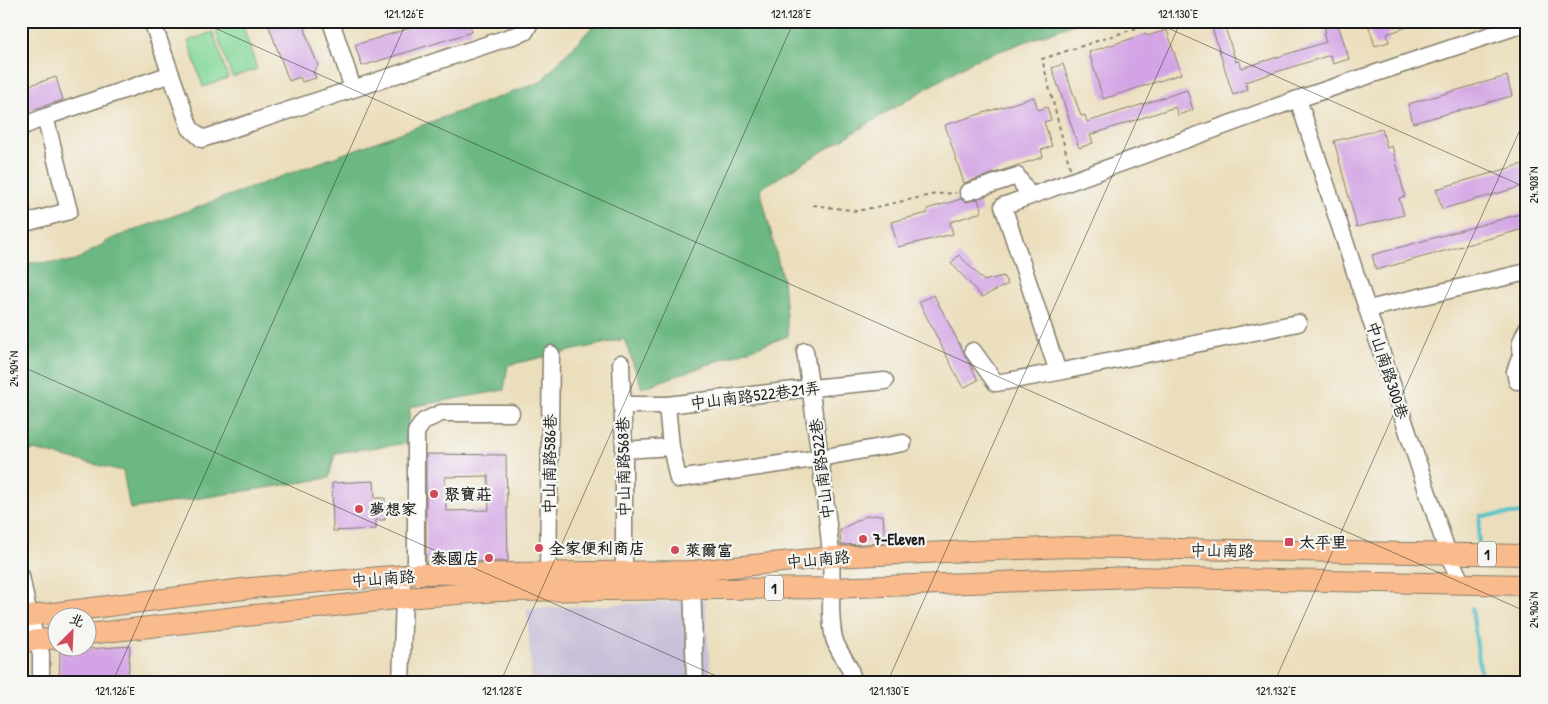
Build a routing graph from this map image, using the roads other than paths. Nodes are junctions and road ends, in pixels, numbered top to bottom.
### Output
1 (152, 21) edge
2 (331, 21) edge
3 (531, 21) edge
4 (1527, 23) edge
5 (171, 74) junction
6 (353, 89) junction
7 (1298, 99) junction
8 (45, 117) junction
9 (21, 127) edge
10 (968, 192) road end
11 (1030, 196) junction
12 (21, 224) edge
13 (1527, 272) edge
14 (1368, 309) junction
15 (1298, 323) dead end
16 (1527, 329) edge
17 (805, 351) dead end
18 (973, 351) dead end
19 (551, 354) dead end
20 (1524, 358) edge
21 (620, 363) dead end
22 (1058, 372) junction
23 (885, 381) dead end
24 (1517, 381) dead end
25 (811, 388) junction
26 (622, 405) junction
27 (667, 405) junction
28 (511, 413) dead end
29 (903, 443) dead end
30 (671, 447) junction
31 (624, 450) junction
32 (820, 458) junction
33 (1448, 554) junction
34 (1527, 555) edge
35 (831, 557) junction
36 (624, 572) junction
37 (548, 573) junction
38 (408, 575) junction
39 (21, 576) edge
40 (692, 580) junction
41 (1462, 584) junction
42 (1527, 585) edge
43 (830, 588) junction
44 (404, 598) junction
45 (25, 617) edge
46 (98, 633) edge
47 (48, 639) edge
48 (29, 641) edge
49 (41, 683) edge
50 (401, 683) edge
51 (695, 683) edge
52 (852, 683) edge

1 - 5 street
2 - 6 street
3 - 6 street
4 - 7 street
5 - 6 street
5 - 8 street
7 - 11 street
7 - 14 street
8 - 9 street
8 - 12 street
10 - 11 street
11 - 22 street
13 - 14 street, 中山南路300巷
14 - 33 street, 中山南路300巷
15 - 22 street
16 - 20 street
17 - 25 street, 中山南路522巷
18 - 22 street
19 - 37 street, 中山南路586巷
20 - 24 street
21 - 26 street, 中山南路568巷
23 - 25 street, 中山南路522巷21弄
25 - 27 street, 中山南路522巷21弄
25 - 32 street, 中山南路522巷
26 - 27 street
26 - 31 street, 中山南路568巷
27 - 30 street, 中山南路522巷21弄
28 - 38 street
29 - 32 street
30 - 31 street
30 - 32 street, 中山南路522巷21弄
31 - 36 street, 中山南路568巷
32 - 35 street, 中山南路522巷
33 - 34 main road, 中山南路 / 1
33 - 35 main road, 中山南路 / 1
33 - 41 street, 中山南路300巷
35 - 40 main road, 中山南路 / 1
35 - 43 street, 中山南路522巷
36 - 37 main road, 中山南路 / 1
36 - 40 main road, 中山南路 / 1
37 - 38 main road, 中山南路 / 1
38 - 44 street
38 - 45 main road, 中山南路 / 1
39 - 45 street
40 - 43 main road, 中山南路 / 1
40 - 44 main road, 中山南路 / 1
40 - 51 street
41 - 42 main road, 中山南路 / 1
41 - 43 main road, 中山南路 / 1
43 - 52 street, 中山南路522巷
44 - 46 main road, 中山南路 / 1
44 - 50 street
45 - 48 street
47 - 48 main road
48 - 49 street

